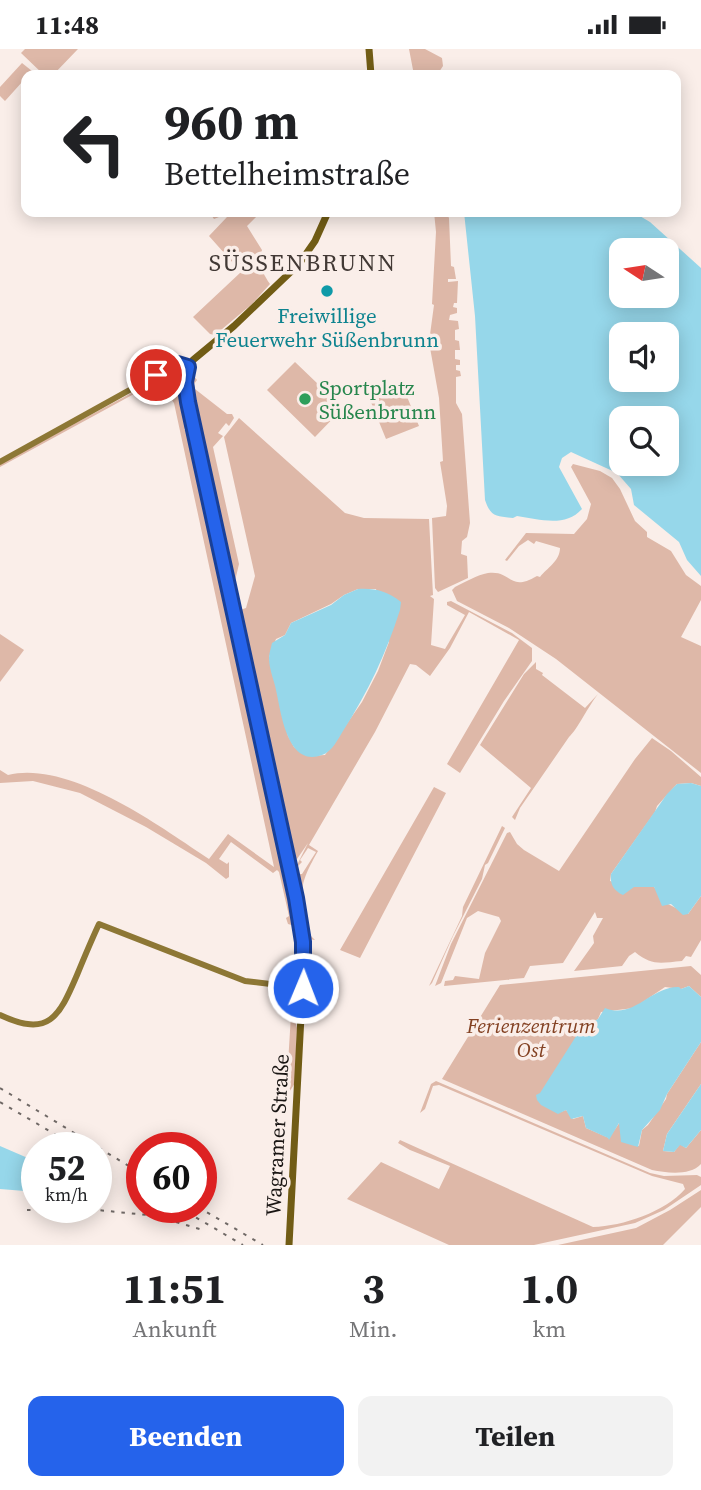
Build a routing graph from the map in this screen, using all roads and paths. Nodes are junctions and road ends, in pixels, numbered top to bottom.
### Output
1 (369, 49) edge
2 (371, 70) edge
3 (326, 217) edge
4 (188, 367) junction
5 (0, 461) edge
6 (303, 988) junction
7 (0, 1015) edge
8 (289, 1245) edge

1 - 2 main road
3 - 4 main road
4 - 5 street
4 - 6 main road, Wagramer Straße
6 - 7 street
6 - 8 main road, Wagramer Straße

